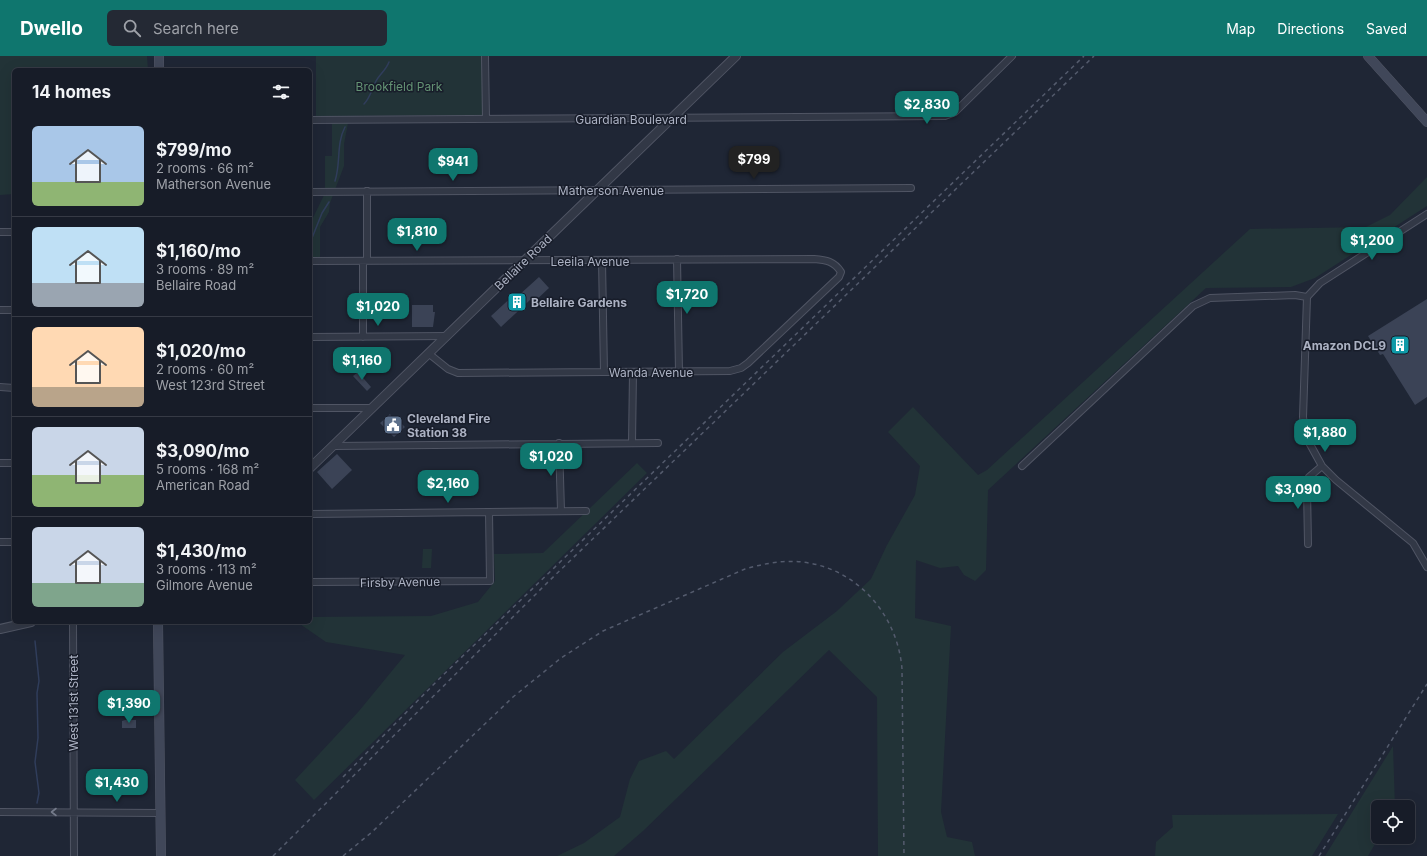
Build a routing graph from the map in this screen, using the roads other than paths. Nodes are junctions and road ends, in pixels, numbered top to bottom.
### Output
1 (159, 56) edge
2 (484, 56) edge
3 (736, 56) edge
4 (1012, 56) edge
5 (1368, 56) edge
6 (159, 68) edge
7 (486, 119) junction
8 (671, 119) junction
9 (312, 120) edge
10 (1427, 122) edge
11 (911, 188) dead end
12 (597, 190) junction
13 (367, 191) junction
14 (312, 192) edge
15 (1427, 214) edge
16 (0, 232) edge
17 (12, 232) edge
18 (677, 260) junction
19 (312, 261) edge
20 (365, 261) junction
21 (524, 261) junction
22 (602, 261) junction
23 (841, 272) joint
24 (1307, 297) junction
25 (0, 310) edge
26 (12, 310) edge
27 (447, 336) junction
28 (312, 337) edge
29 (363, 337) junction
30 (428, 353) junction
31 (604, 372) junction
32 (633, 372) junction
33 (679, 372) junction
34 (0, 387) edge
35 (12, 388) edge
36 (312, 408) edge
37 (371, 408) junction
38 (559, 443) junction
39 (632, 443) junction
40 (658, 443) dead end
41 (334, 446) junction
42 (0, 463) edge
43 (12, 464) edge
44 (312, 466) edge
45 (1022, 466) dead end
46 (1322, 466) junction
47 (561, 511) junction
48 (586, 511) dead end
49 (489, 512) junction
50 (312, 514) edge
51 (0, 542) edge
52 (12, 542) edge
53 (1308, 544) dead end
54 (1427, 567) edge
55 (312, 582) edge
56 (21, 624) edge
57 (73, 624) edge
58 (158, 624) edge
59 (0, 628) edge
60 (0, 812) edge
61 (74, 812) junction
62 (161, 813) junction
63 (74, 856) edge
64 (161, 856) edge

1 - 6 main road
2 - 7 street
3 - 8 street, Bellaire Road
4 - 8 street, Guardian Boulevard
5 - 10 main road
7 - 8 street, Guardian Boulevard
7 - 9 street, Guardian Boulevard
8 - 12 street, Bellaire Road
11 - 12 street, Matherson Avenue
12 - 13 street, Matherson Avenue
12 - 21 street, Bellaire Road
13 - 14 street, Matherson Avenue
13 - 20 street
15 - 24 street
16 - 17 street
18 - 22 street, Leeila Avenue
18 - 23 street, Leeila Avenue
18 - 33 street
19 - 20 street, Leeila Avenue
20 - 21 street, Leeila Avenue
20 - 29 street
21 - 22 street, Leeila Avenue
21 - 27 street, Bellaire Road
22 - 31 street
23 - 33 street, Wanda Avenue
24 - 45 street
24 - 46 street
25 - 26 street
27 - 29 street
27 - 30 street, Bellaire Road
28 - 29 street
30 - 31 street, Wanda Avenue
30 - 37 street, Bellaire Road
31 - 32 street, Wanda Avenue
32 - 33 street, Wanda Avenue
32 - 39 street
34 - 35 street
36 - 37 street
37 - 41 street, Bellaire Road
38 - 39 street
38 - 41 street
38 - 47 street
39 - 40 street
41 - 44 street, Bellaire Road
42 - 43 street
46 - 53 street
46 - 54 street
47 - 48 street
47 - 49 street
49 - 50 street
49 - 55 street, Firsby Avenue
51 - 52 street
56 - 59 street
57 - 61 street, West 131st Street
58 - 62 main road
61 -> 60 street
61 - 62 street
61 - 63 street, West 131st Street
62 - 64 main road

